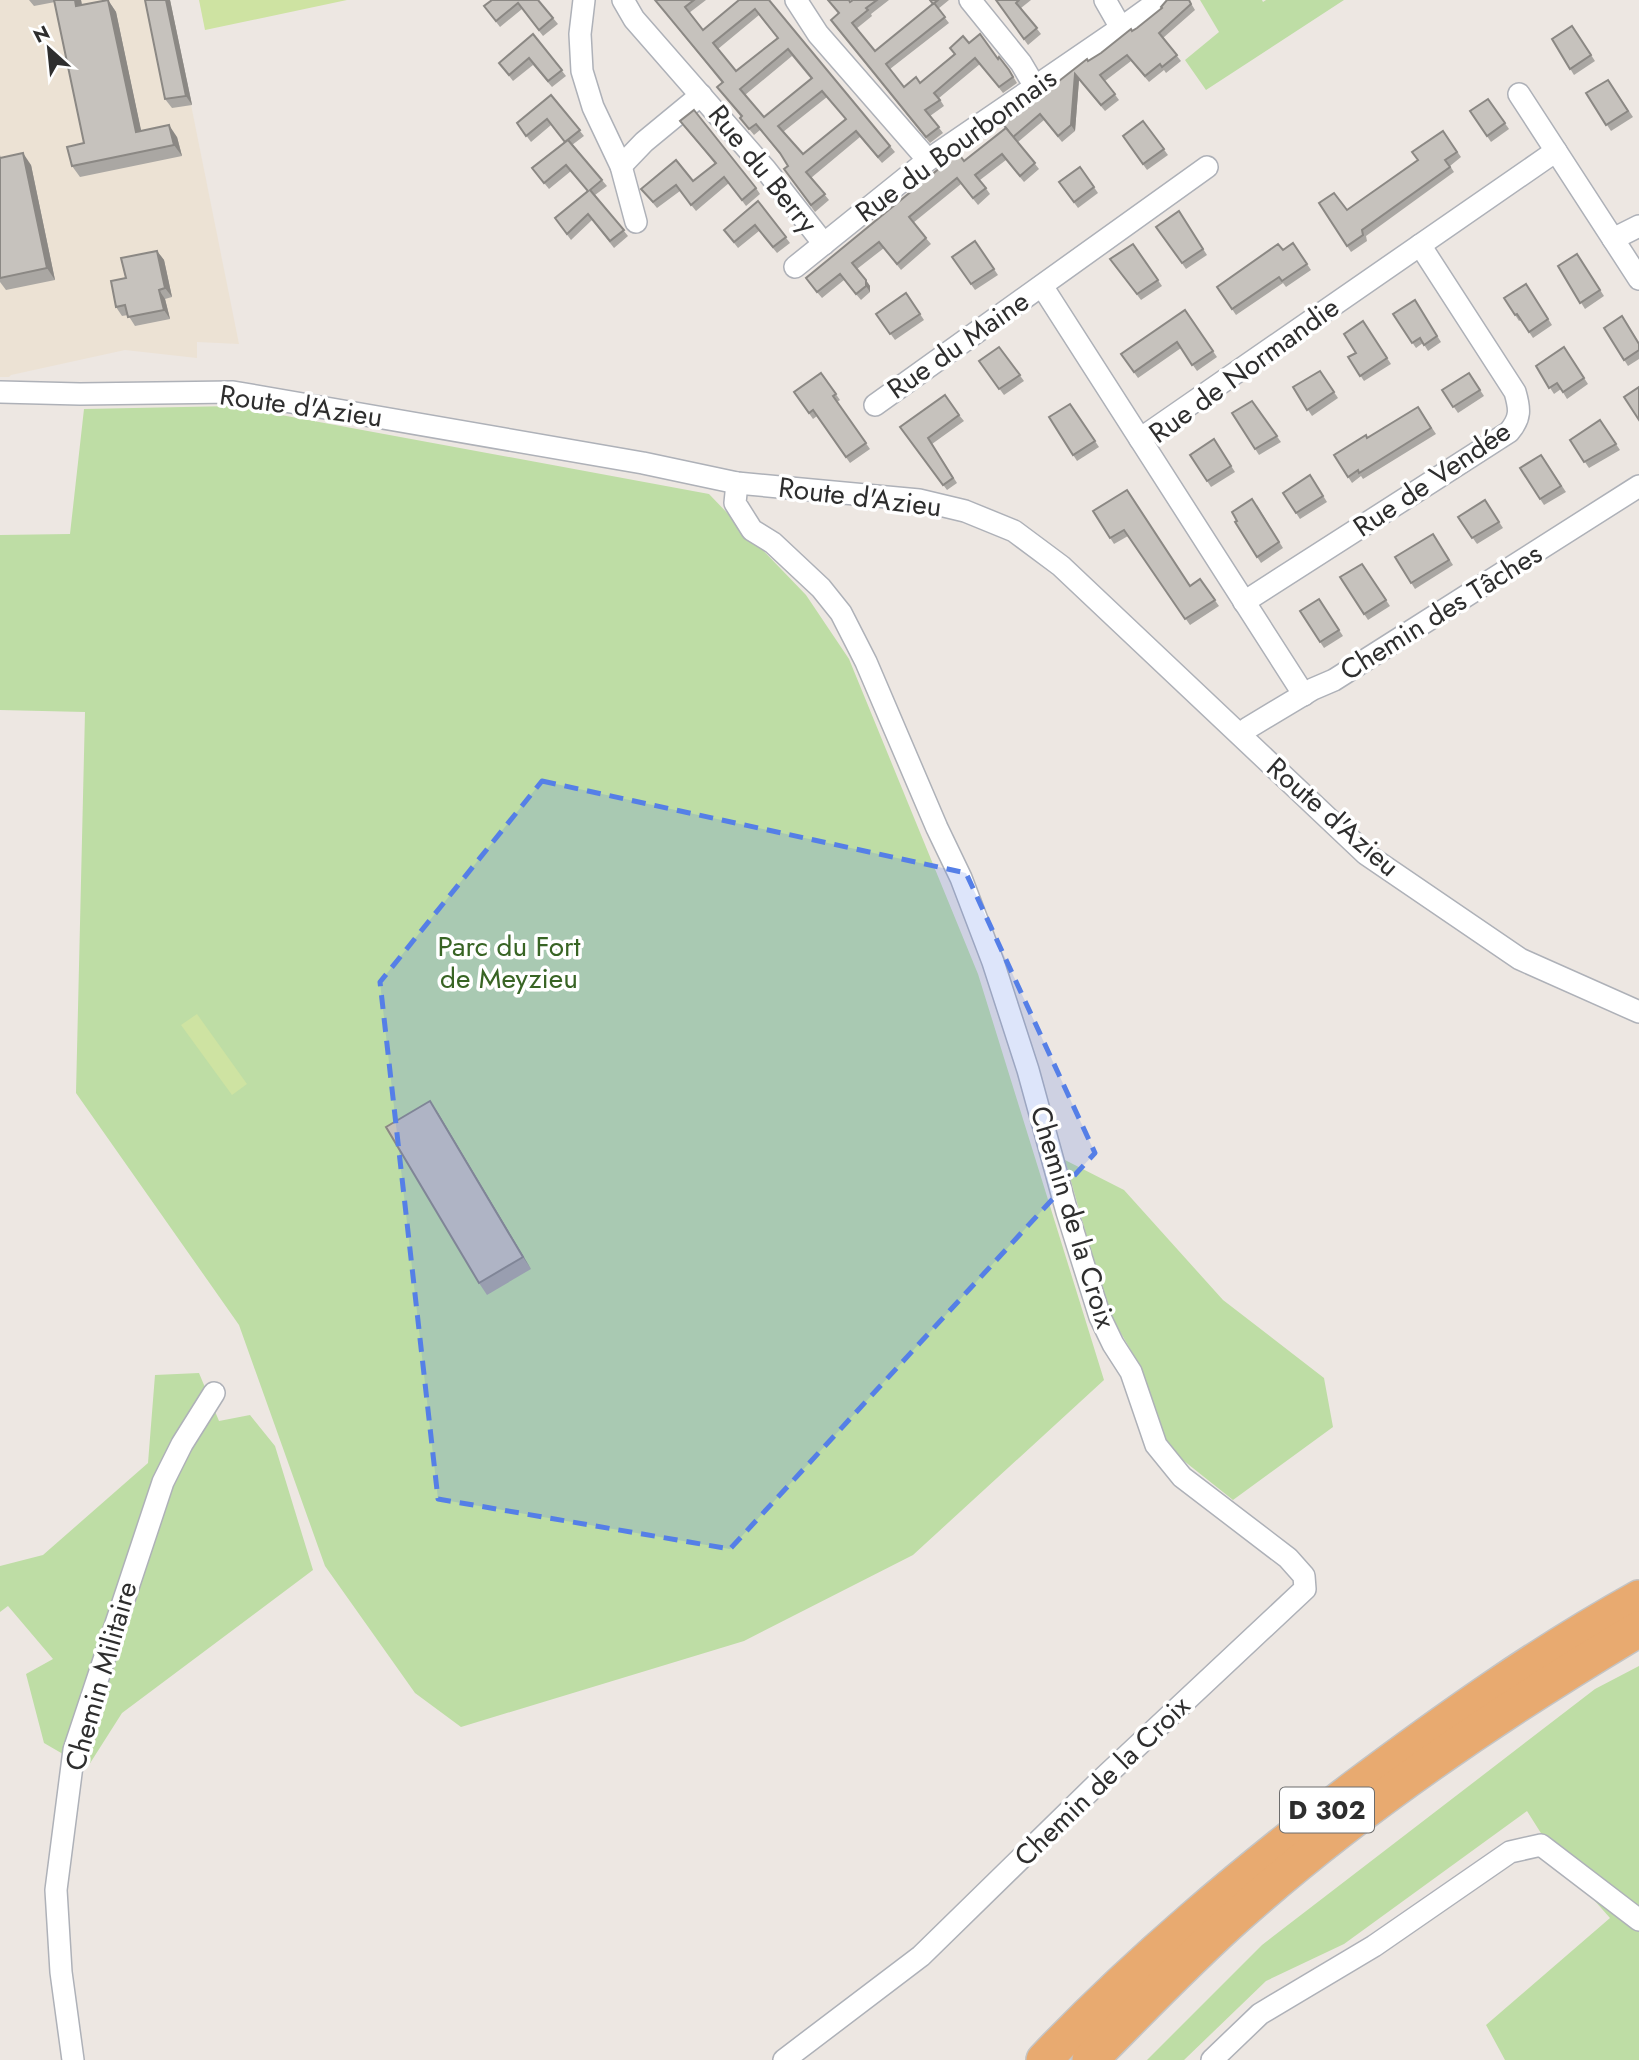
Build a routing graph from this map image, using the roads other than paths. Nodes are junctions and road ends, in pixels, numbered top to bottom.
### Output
1 (584, 0) edge
2 (623, 0) edge
3 (796, 0) edge
4 (970, 0) edge
5 (1105, 0) edge
6 (1160, 0) edge
7 (1121, 28) junction
8 (1034, 85) junction
9 (1519, 94) dead end
10 (701, 95) junction
11 (1556, 151) junction
12 (928, 160) junction
13 (621, 166) junction
14 (1207, 167) dead end
15 (636, 222) dead end
16 (1639, 226) edge
17 (1613, 239) junction
18 (824, 244) junction
19 (1420, 245) junction
20 (795, 267) dead end
21 (1639, 279) edge
22 (1042, 286) junction
23 (0, 392) edge
24 (875, 405) dead end
25 (1140, 439) junction
26 (737, 484) junction
27 (1639, 485) edge
28 (1244, 602) junction
29 (1304, 695) junction
30 (1241, 735) junction
31 (1639, 1012) edge
32 (214, 1393) dead end
33 (1639, 1598) edge
34 (1639, 1629) edge
35 (1639, 1920) edge
36 (73, 2060) edge
37 (784, 2060) edge
38 (1044, 2060) edge
39 (1090, 2060) edge
40 (1212, 2060) edge

1 - 13 street
2 - 10 street, Rue du Berry
3 - 12 street
4 - 8 street
5 - 7 street
6 - 7 street, Rue du Bourbonnais
7 - 8 street, Rue du Bourbonnais
8 - 12 street, Rue du Bourbonnais
9 - 11 street
10 - 13 street, Rue du Berry
10 - 18 street, Rue du Berry
11 - 17 street
11 - 19 street, Rue de Normandie
12 - 18 street, Rue du Bourbonnais
13 - 15 street
14 - 22 street, Rue du Maine
16 - 17 street
17 - 21 street
18 - 20 street, Rue du Bourbonnais
19 - 25 street, Rue de Normandie
19 - 28 street, Rue de Vendée
22 - 24 street, Rue du Maine
22 - 25 street, Rue du Maine
23 - 26 street, Route d'Azieu
25 - 28 street, Rue de Normandie
26 - 30 street, Route d'Azieu
26 - 37 street, Chemin de la Croix
27 - 29 street, Chemin des Tâches
28 - 29 street, Rue de Normandie
29 - 30 street, Chemin des Tâches
30 - 31 street, Route d'Azieu
32 - 36 street, Chemin Militaire
33 - 38 highway, D 302
34 - 39 highway, D 302
35 - 40 street

